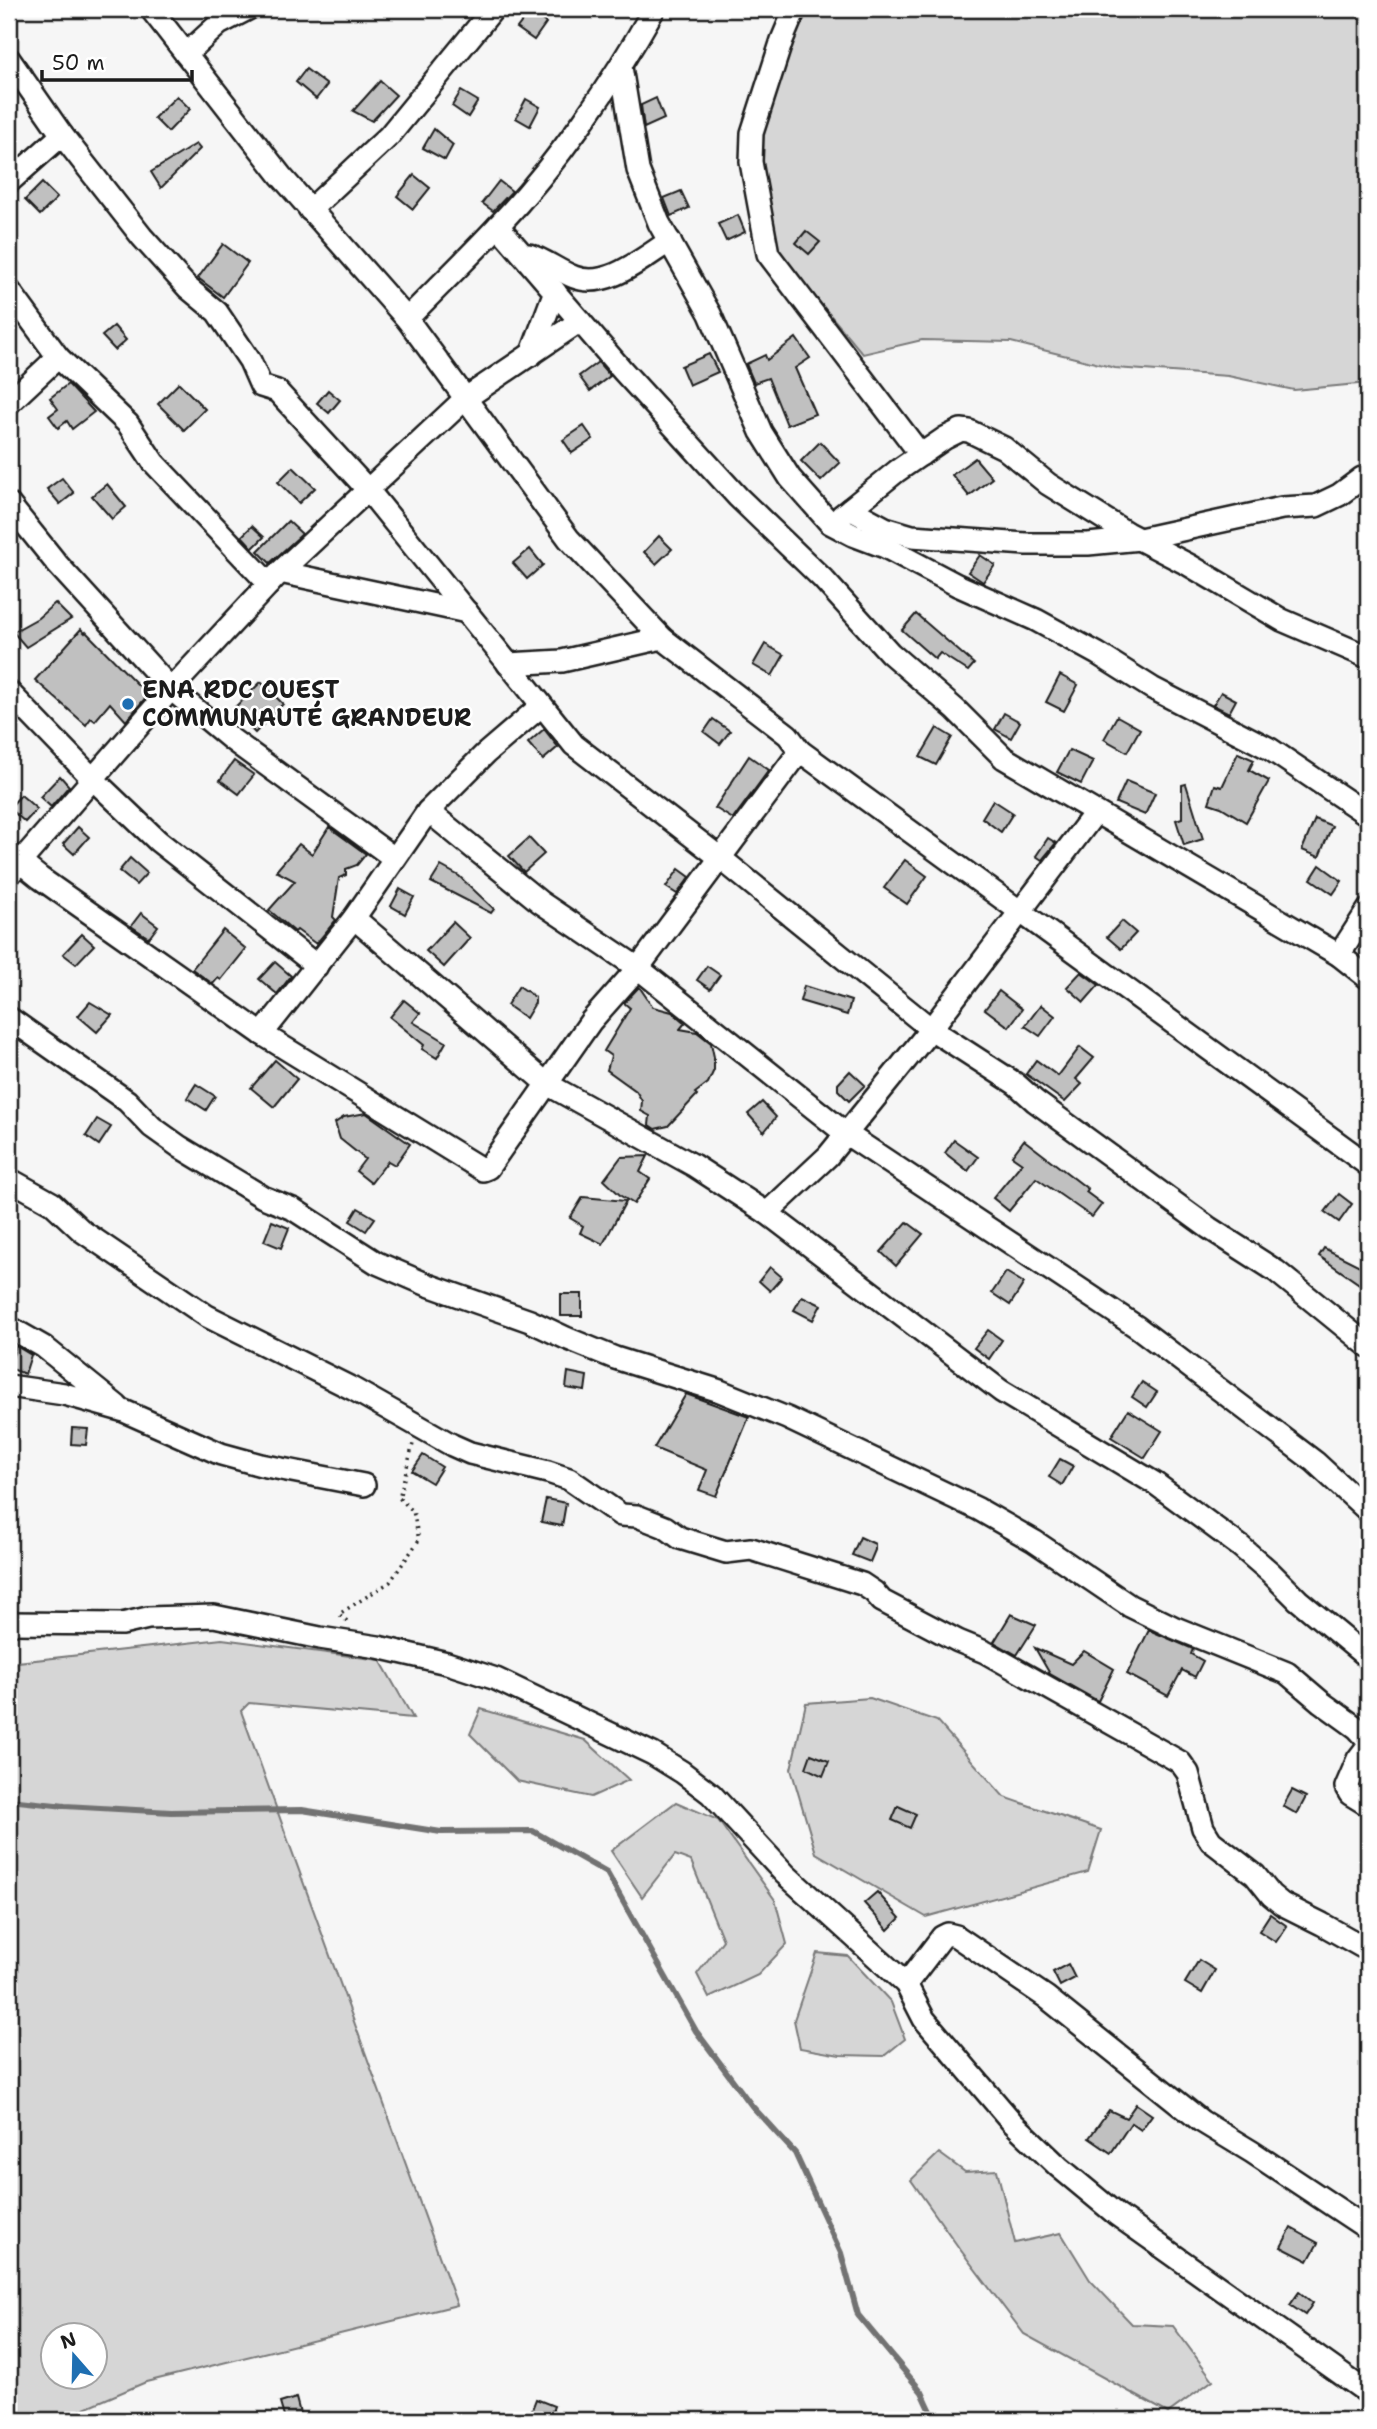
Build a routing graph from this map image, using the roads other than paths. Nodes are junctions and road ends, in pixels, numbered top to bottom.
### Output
1 (151, 9) edge
2 (248, 9) edge
3 (493, 9) edge
4 (654, 9) edge
5 (795, 9) edge
6 (186, 54) junction
7 (9, 60) edge
8 (621, 67) junction
9 (62, 135) junction
10 (12, 178) edge
11 (310, 211) junction
12 (498, 226) junction
13 (670, 241) junction
14 (523, 254) junction
15 (9, 290) edge
16 (555, 291) junction
17 (407, 319) junction
18 (580, 321) junction
19 (531, 355) junction
20 (58, 357) junction
21 (466, 398) junction
22 (9, 403) edge
23 (921, 455) junction
24 (1368, 476) edge
25 (368, 489) junction
26 (9, 504) edge
27 (850, 509) junction
28 (830, 523) junction
29 (1139, 539) junction
30 (275, 578) junction
31 (467, 612) junction
32 (662, 638) junction
33 (1368, 657) edge
34 (508, 664) junction
35 (171, 689) junction
36 (9, 692) edge
37 (541, 706) junction
38 (800, 751) junction
39 (93, 779) junction
40 (428, 811) junction
41 (1095, 813) junction
42 (1368, 815) edge
43 (719, 857) junction
44 (394, 858) junction
45 (13, 863) edge
46 (40, 878) junction
47 (9, 889) edge
48 (1368, 910) edge
49 (1021, 914) junction
50 (354, 918) junction
51 (1339, 955) junction
52 (317, 966) junction
53 (638, 968) junction
54 (1368, 978) edge
55 (9, 1018) edge
56 (931, 1029) junction
57 (262, 1034) junction
58 (547, 1084) junction
59 (845, 1133) junction
60 (1368, 1166) edge
61 (9, 1179) edge
62 (767, 1213) junction
63 (9, 1327) edge
64 (1368, 1346) edge
65 (9, 1386) edge
66 (124, 1411) junction
67 (364, 1485) dead end
68 (1368, 1511) edge
69 (9, 1623) edge
70 (1368, 1658) edge
71 (1368, 1740) edge
72 (1368, 1746) edge
73 (1368, 1805) edge
74 (1368, 1950) edge
75 (906, 1984) junction
76 (1368, 2230) edge
77 (1368, 2393) edge

1 - 6 street
2 - 6 street
3 - 11 street
4 - 8 street
5 - 23 street
6 - 11 street
7 - 9 street
8 - 12 street
8 - 13 street
9 - 10 street
9 - 25 street
11 - 17 street
12 - 14 street
12 - 17 street
13 - 14 street
13 - 28 street
14 - 16 street
15 - 20 street
16 - 18 street
16 - 19 street
17 - 21 street
18 - 19 street
18 - 41 street
19 - 21 street
20 - 22 street
20 - 30 street
21 - 25 street
21 - 32 street
23 - 27 street
23 - 29 street
24 - 29 street
25 - 30 street
25 - 31 street
26 - 35 street
27 - 28 street
27 - 29 street
28 - 42 street
29 - 33 street
30 - 31 street
30 - 35 street
31 - 34 street
32 - 34 street
32 - 38 street
34 - 37 street
35 - 39 street
35 - 44 street
36 - 39 street
37 - 40 street
37 - 43 street
38 - 43 street
38 - 49 street
39 - 45 street
39 - 52 street
40 - 44 street
40 - 53 street
41 - 49 street
41 - 51 street
43 - 53 street
43 - 56 street
44 - 50 street
45 - 46 street
46 - 47 street
46 - 57 street
48 - 51 street
49 - 56 street
49 - 60 street
50 - 52 street
50 - 58 street
51 - 54 street
52 - 57 street
53 - 58 street
53 - 59 street
55 - 71 street
56 - 59 street
56 - 64 street
57 - 58 street
58 - 62 street
59 - 62 street
59 - 68 street
61 - 74 street
62 - 70 street
63 - 66 street
65 - 66 street
66 - 67 street
69 - 75 street
72 - 73 street
75 - 76 street
75 - 77 street

